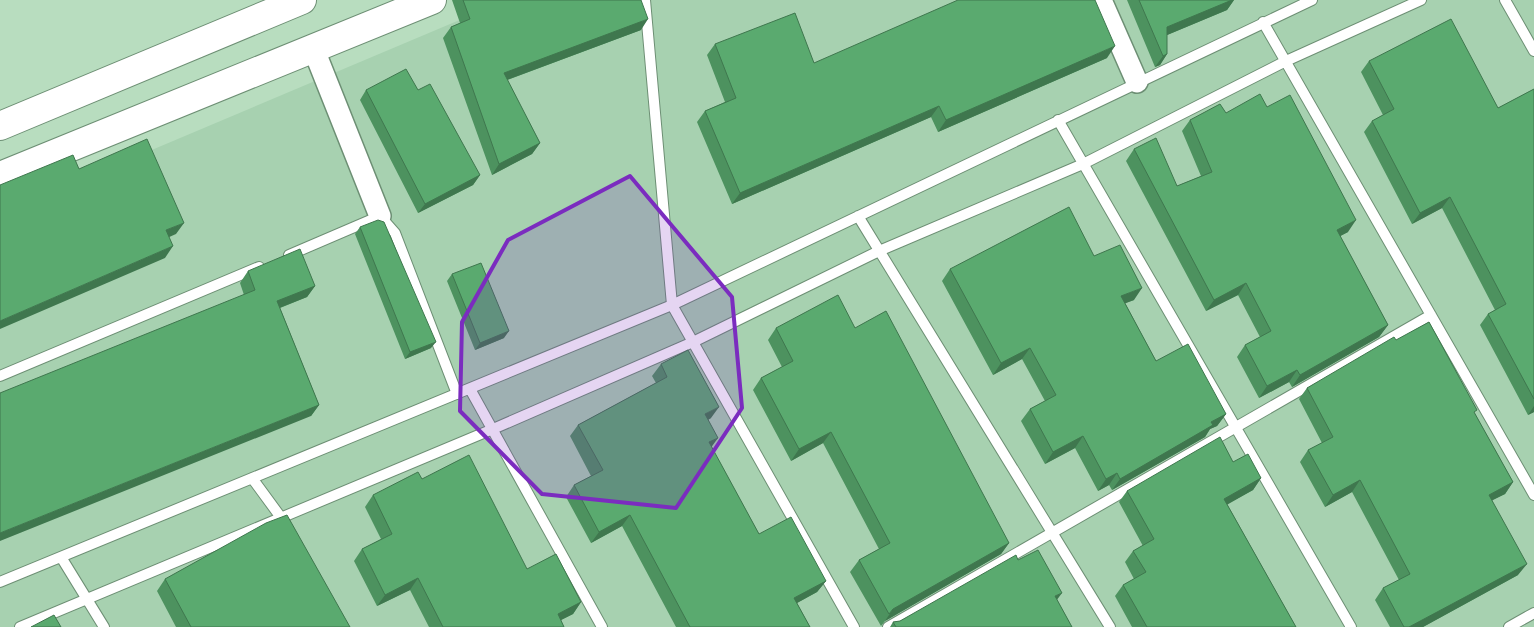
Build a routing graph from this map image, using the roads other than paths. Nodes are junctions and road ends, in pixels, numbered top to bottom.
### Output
1 (302, 0) edge
2 (432, 0) edge
3 (645, 0) edge
4 (1100, 0) edge
5 (1312, 0) edge
6 (1421, 0) edge
7 (1505, 0) edge
8 (1263, 22) junction
9 (314, 50) junction
10 (1534, 51) edge
11 (1286, 61) junction
12 (1137, 82) junction
13 (1058, 120) junction
14 (0, 126) edge
15 (1083, 164) junction
16 (0, 176) edge
17 (380, 216) junction
18 (858, 216) junction
19 (879, 251) junction
20 (672, 306) junction
21 (1431, 315) junction
22 (693, 342) junction
23 (0, 376) edge
24 (470, 389) junction
25 (457, 394) junction
26 (1234, 426) junction
27 (492, 429) junction
28 (252, 478) junction
29 (1534, 495) edge
30 (282, 518) junction
31 (292, 534) edge
32 (1053, 534) junction
33 (61, 556) junction
34 (0, 582) edge
35 (88, 598) junction
36 (1534, 613) edge
37 (20, 627) edge
38 (104, 627) edge
39 (602, 627) edge
40 (854, 627) edge
41 (888, 627) edge
42 (1110, 627) edge
43 (1351, 627) edge
44 (1509, 627) edge

1 - 14 main road
2 - 9 main road
3 - 20 lane
4 - 12 street
5 - 8 lane
6 - 11 lane
7 - 10 lane
8 - 11 lane
8 - 12 lane
9 - 16 main road
9 - 17 street
11 - 15 lane
11 - 21 lane
12 - 13 lane
13 - 15 lane
13 - 18 lane
15 - 19 lane
15 - 26 lane
17 - 23 lane
17 - 25 lane
18 - 19 lane
18 - 20 lane
19 - 22 lane
19 - 32 lane
20 - 22 lane
20 - 24 lane
21 - 26 lane
21 - 29 lane
22 - 27 lane
22 - 40 lane
24 - 25 lane
24 - 27 lane
25 - 28 lane
26 - 32 lane
26 - 43 lane
27 - 30 lane
27 - 39 lane
28 - 30 lane
28 - 33 lane
30 - 31 lane
30 - 35 lane
32 - 41 lane
32 - 42 lane
33 - 34 lane
33 - 35 lane
35 - 37 lane
35 - 38 lane
36 - 44 lane

